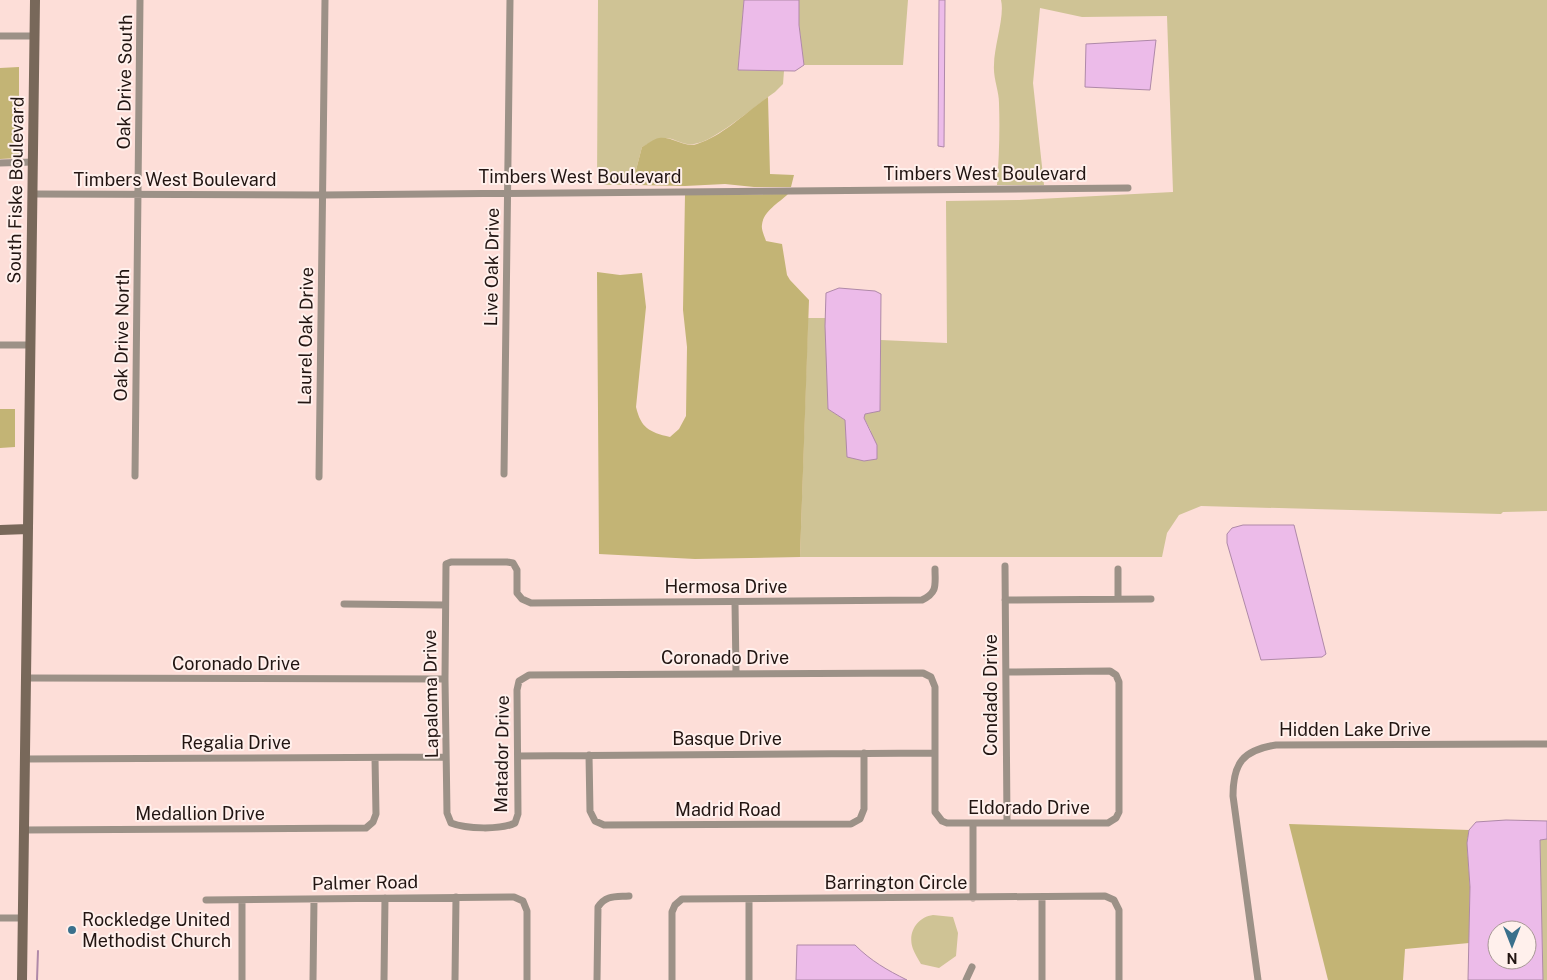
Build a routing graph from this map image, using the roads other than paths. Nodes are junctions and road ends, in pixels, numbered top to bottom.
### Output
1 (35, 0) edge
2 (140, 0) edge
3 (325, 0) edge
4 (510, 0) edge
5 (0, 36) edge
6 (34, 36) junction
7 (33, 162) junction
8 (0, 163) edge
9 (1128, 188) dead end
10 (508, 192) junction
11 (32, 194) junction
12 (138, 195) junction
13 (323, 195) junction
14 (0, 345) edge
15 (30, 345) junction
16 (504, 474) dead end
17 (135, 476) dead end
18 (319, 477) dead end
19 (28, 529) junction
20 (0, 530) edge
21 (1005, 566) dead end
22 (935, 569) dead end
23 (1118, 569) dead end
24 (1118, 599) junction
25 (522, 600) joint
26 (1005, 600) junction
27 (1151, 600) dead end
28 (736, 602) junction
29 (344, 604) dead end
30 (445, 604) junction
31 (1006, 672) junction
32 (736, 673) junction
33 (26, 678) junction
34 (445, 679) junction
35 (520, 681) joint
36 (1547, 744) edge
37 (935, 752) junction
38 (864, 753) junction
39 (590, 755) junction
40 (518, 756) junction
41 (446, 757) junction
42 (375, 758) junction
43 (26, 759) junction
44 (451, 823) joint
45 (973, 824) junction
46 (1007, 824) junction
47 (24, 830) junction
48 (629, 896) dead end
49 (1042, 897) junction
50 (385, 898) junction
51 (456, 898) junction
52 (973, 898) junction
53 (314, 899) junction
54 (749, 899) junction
55 (206, 900) dead end
56 (242, 900) junction
57 (0, 918) edge
58 (23, 918) junction
59 (972, 967) dead end
60 (22, 980) edge
61 (242, 980) edge
62 (313, 980) edge
63 (384, 980) edge
64 (455, 980) edge
65 (527, 980) edge
66 (598, 980) edge
67 (672, 980) edge
68 (749, 980) edge
69 (966, 980) edge
70 (1042, 980) edge
71 (1119, 980) edge
72 (1258, 980) edge

1 - 6 main road, South Fiske Boulevard
2 - 12 street, Oak Drive South
3 - 13 street, Laurel Oak Drive
4 - 10 street, Live Oak Drive
5 - 6 street
6 - 7 main road, South Fiske Boulevard
7 - 8 street
7 - 11 main road, South Fiske Boulevard
9 - 10 street, Timbers West Boulevard
10 - 13 street, Timbers West Boulevard
10 - 16 street, Live Oak Drive
11 - 12 street, Timbers West Boulevard
11 - 15 main road, South Fiske Boulevard
12 - 13 street, Timbers West Boulevard
12 - 17 street, Oak Drive North
13 - 18 street, Laurel Oak Drive
14 - 15 street
15 - 19 main road, South Fiske Boulevard
19 - 20 main road
19 - 33 main road, South Fiske Boulevard
21 - 26 street, Condado Drive
22 - 28 street, Hermosa Drive
23 - 24 street
24 - 26 street
24 - 27 street
25 - 28 street, Hermosa Drive
25 - 30 street, Lapaloma Drive
26 - 31 street, Condado Drive
28 - 32 street
29 - 30 street
30 - 34 street, Lapaloma Drive
31 - 46 street, Condado Drive
31 - 46 street, Eldorado Drive
32 - 35 street, Coronado Drive
32 - 37 street, Coronado Drive
33 - 34 street, Coronado Drive
33 - 43 main road, South Fiske Boulevard
34 - 41 street, Lapaloma Drive
35 - 40 street, Matador Drive
36 - 72 street, Hidden Lake Drive
37 - 38 street, Basque Drive
37 - 45 street, Eldorado Drive
38 - 39 street, Basque Drive
38 - 39 street, Madrid Road
39 - 40 street, Basque Drive
40 - 44 street, Matador Drive
41 - 42 street, Regalia Drive
41 - 44 street, Lapaloma Drive
42 - 43 street, Regalia Drive
42 - 47 street, Medallion Drive
43 - 47 main road, South Fiske Boulevard
45 - 46 street, Eldorado Drive
45 - 52 street
47 - 58 main road, South Fiske Boulevard
48 - 66 street
49 - 52 street, Barrington Circle
49 - 70 street
49 - 71 street, Barrington Circle
50 - 51 street, Palmer Road
50 - 53 street, Palmer Road
50 - 63 street
51 - 64 street
51 - 65 street, Palmer Road
52 - 54 street, Barrington Circle
53 - 56 street, Palmer Road
53 - 62 street
54 - 67 street, Barrington Circle
54 - 68 street
55 - 56 street, Palmer Road
56 - 61 street
57 - 58 street
58 - 60 main road, South Fiske Boulevard
59 - 69 street

